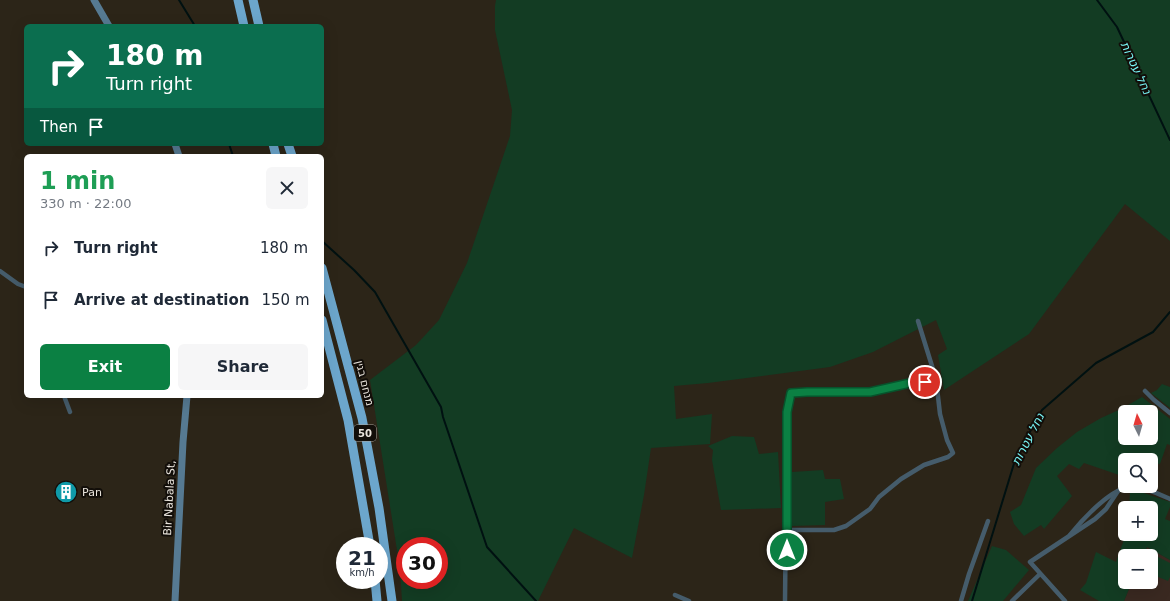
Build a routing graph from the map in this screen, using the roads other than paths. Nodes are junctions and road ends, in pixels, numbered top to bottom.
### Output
1 (94, 0) edge
2 (238, 0) edge
3 (253, 0) edge
4 (108, 24) edge
5 (244, 24) edge
6 (259, 24) edge
7 (0, 271) edge
8 (324, 276) edge
9 (24, 286) edge
10 (918, 321) dead end
11 (324, 328) edge
12 (936, 379) junction
13 (1145, 391) dead end
14 (65, 398) edge
15 (187, 398) edge
16 (70, 412) dead end
17 (1170, 413) edge
18 (1118, 491) joint
19 (1155, 493) edge
20 (1170, 498) edge
21 (988, 521) dead end
22 (787, 530) junction
23 (368, 537) edge
24 (1066, 540) junction
25 (1040, 574) junction
26 (376, 589) edge
27 (675, 595) dead end
28 (175, 601) edge
29 (377, 601) edge
30 (392, 601) edge
31 (688, 601) edge
32 (785, 601) edge
33 (961, 601) edge
34 (1012, 601) edge
35 (1065, 601) edge

1 - 4 street
2 - 5 highway
3 - 6 highway
7 - 9 street
8 - 30 highway, מנחם בגין / 50
10 - 12 street
11 - 23 highway, 50
12 - 22 street
12 - 22 street
13 - 17 street
14 - 16 street
15 - 28 street, Bir Nabala St,
18 - 24 street
18 - 24 street
19 - 20 street
21 - 33 street
22 - 32 street
24 - 25 street
25 - 34 street
25 - 35 street
26 - 29 highway
27 - 31 street

